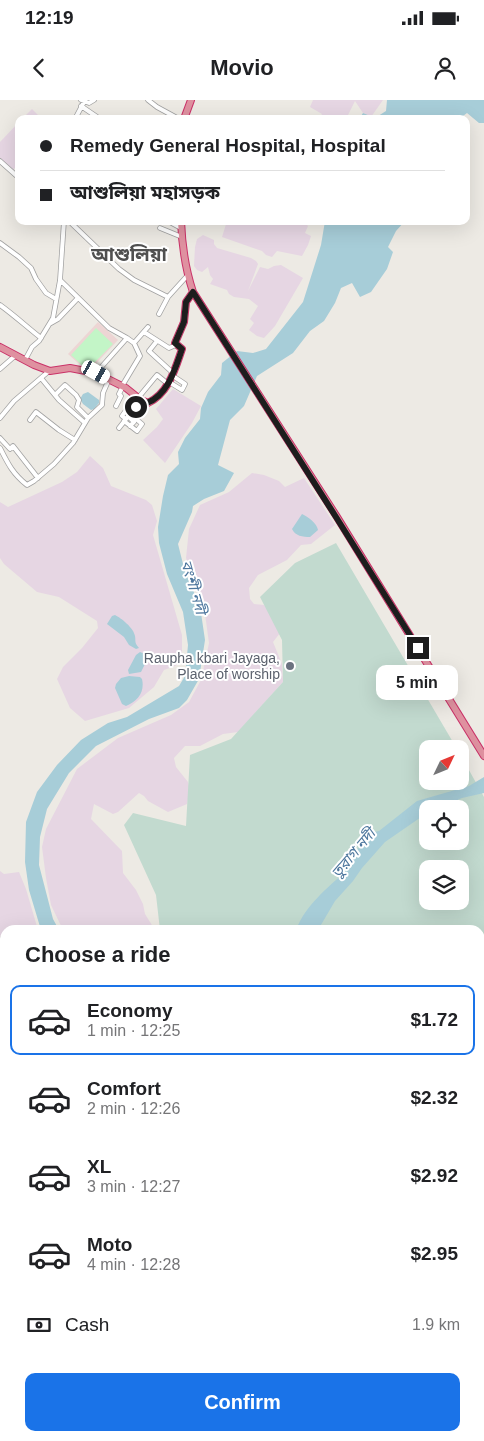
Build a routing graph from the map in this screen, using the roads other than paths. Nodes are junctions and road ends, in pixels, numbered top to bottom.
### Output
1 (94, 100) edge
2 (148, 100) edge
3 (191, 100) edge
4 (83, 102) edge
5 (77, 115) edge
6 (96, 115) edge
7 (172, 115) edge
8 (185, 115) edge
9 (0, 161) edge
10 (5, 166) junction
11 (0, 171) edge
12 (15, 175) edge
13 (64, 225) edge
14 (73, 225) edge
15 (181, 225) edge
16 (160, 228) dead end
17 (182, 237) junction
18 (0, 244) edge
19 (187, 276) junction
20 (60, 280) junction
21 (193, 292) junction
22 (168, 297) junction
23 (78, 298) junction
24 (56, 299) junction
25 (0, 304) edge
26 (159, 314) dead end
27 (51, 323) junction
28 (148, 327) dead end
29 (144, 332) junction
30 (41, 338) junction
31 (128, 338) junction
32 (157, 340) junction
33 (134, 343) junction
34 (176, 345) junction
35 (0, 347) edge
36 (16, 355) junction
37 (25, 360) junction
38 (0, 369) edge
39 (49, 371) junction
40 (96, 372) junction
41 (41, 378) junction
42 (171, 379) junction
43 (109, 380) junction
44 (122, 386) junction
45 (55, 395) junction
46 (139, 398) junction
47 (116, 406) dead end
48 (0, 418) edge
49 (127, 418) junction
50 (30, 420) dead end
51 (86, 420) junction
52 (119, 428) dead end
53 (0, 438) edge
54 (75, 440) junction
55 (0, 448) edge
56 (38, 478) junction
57 (484, 756) edge

1 - 4 street
2 - 7 street
3 - 8 highway
4 - 5 street
4 - 6 street
9 - 10 street
10 - 11 street
10 - 12 street
13 - 20 street
14 - 22 street
15 - 17 highway
16 - 17 street
17 - 19 highway
18 - 24 street
19 - 21 highway
19 - 22 street
20 - 23 street
20 - 24 street
21 - 34 highway
21 - 57 highway
22 - 26 street
23 - 27 street
23 - 31 street
24 - 27 street
25 - 30 street
27 - 30 street
28 - 29 street
29 - 32 street
29 - 33 street
30 - 37 street
31 - 33 street
31 - 40 street
32 - 34 street
32 - 42 street
33 - 44 street
34 - 42 highway
35 - 36 highway
36 - 37 highway
36 - 38 street
37 - 39 highway
39 - 40 highway
39 - 41 street
40 - 43 highway
41 - 45 street
41 - 48 street
42 - 46 street
42 - 46 highway
43 - 44 highway
43 - 51 street
44 - 46 highway
44 - 47 street
45 - 51 street
45 - 51 street
46 - 49 street
46 - 49 street
49 - 49 street
49 - 52 street
50 - 54 street
51 - 54 street
53 - 56 street
54 - 56 street
55 - 56 street

